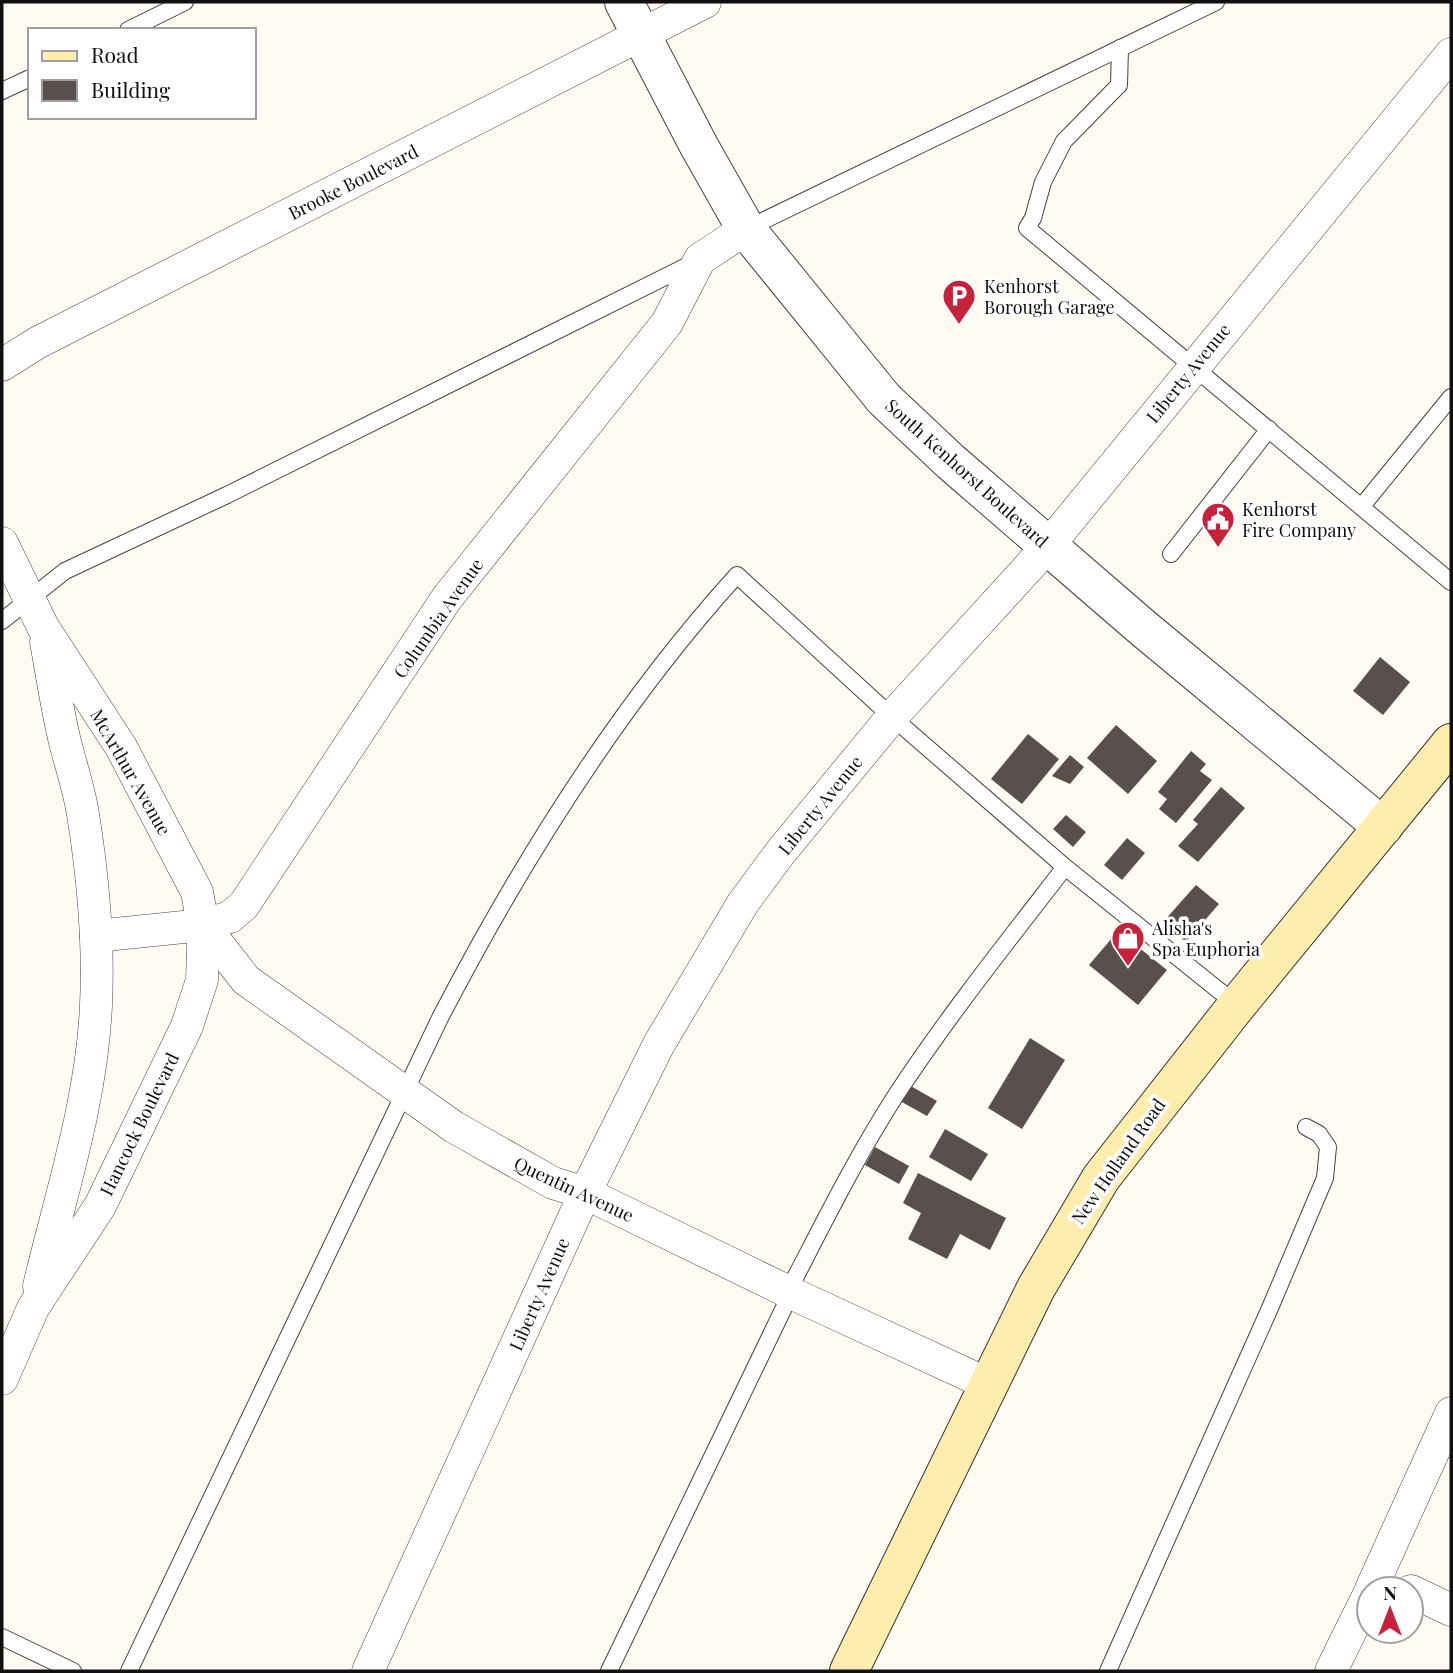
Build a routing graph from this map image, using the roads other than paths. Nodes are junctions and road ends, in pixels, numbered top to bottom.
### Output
1 (185, 2) edge
2 (705, 2) edge
3 (1216, 2) edge
4 (633, 18) edge
5 (132, 28) edge
6 (1120, 48) junction
7 (1451, 54) edge
8 (28, 79) edge
9 (2, 91) edge
10 (746, 229) junction
11 (700, 259) junction
12 (2, 365) edge
13 (1193, 366) junction
14 (1451, 397) edge
15 (1269, 429) junction
16 (1362, 506) junction
17 (2, 542) edge
18 (1048, 546) junction
19 (1171, 554) dead end
20 (1451, 582) edge
21 (36, 613) junction
22 (2, 621) edge
23 (892, 717) junction
24 (1451, 743) edge
25 (1383, 827) junction
26 (1065, 867) junction
27 (203, 925) junction
28 (96, 936) junction
29 (1237, 1005) junction
30 (406, 1092) junction
31 (1306, 1127) dead end
32 (586, 1193) junction
33 (791, 1293) junction
34 (33, 1308) junction
35 (2, 1379) edge
36 (990, 1385) junction
37 (1451, 1413) edge
38 (1378, 1575) edge
39 (1425, 1598) edge
40 (1451, 1610) edge
41 (1355, 1622) edge
42 (2, 1637) edge
43 (73, 1671) edge
44 (129, 1671) edge
45 (368, 1671) edge
46 (609, 1671) edge
47 (849, 1671) edge
48 (1108, 1671) edge
49 (1331, 1671) edge

1 - 5 lane
2 - 4 street, Brooke Boulevard
3 - 6 lane
4 - 10 street, South Kenhorst Boulevard
4 - 12 street, Brooke Boulevard
6 - 10 lane
6 - 13 lane
7 - 13 street, Liberty Avenue
8 - 9 lane
10 - 11 street, Columbia Avenue
10 - 18 street, South Kenhorst Boulevard
11 - 21 lane
11 - 27 street, Columbia Avenue
13 - 15 lane
13 - 18 street, Liberty Avenue
14 - 16 lane
15 - 16 lane
15 - 19 lane
16 - 20 lane
17 - 21 street, McArthur Avenue
18 - 23 street, Liberty Avenue
18 - 25 street, South Kenhorst Boulevard
21 - 22 lane
21 - 27 street, McArthur Avenue
21 - 28 street, McArthur Avenue
23 - 26 lane
23 - 30 lane
23 - 32 street, Liberty Avenue
24 - 25 main road, New Holland Road
25 - 29 main road, New Holland Road
26 - 29 lane
26 - 33 lane
27 - 28 street, Columbia Avenue
27 - 30 street, Quentin Avenue
27 - 34 street, Hancock Boulevard
28 - 34 street, Hancock Boulevard
29 - 36 main road, New Holland Road
30 - 32 street, Quentin Avenue
30 - 44 lane
31 - 48 lane
32 - 33 street, Quentin Avenue
32 - 45 street, Liberty Avenue
33 - 36 street, Quentin Avenue
33 - 46 lane
34 - 35 street, Hancock Boulevard
36 - 47 main road, New Holland Road
37 - 38 street
39 - 40 street
41 - 49 street
42 - 43 lane

